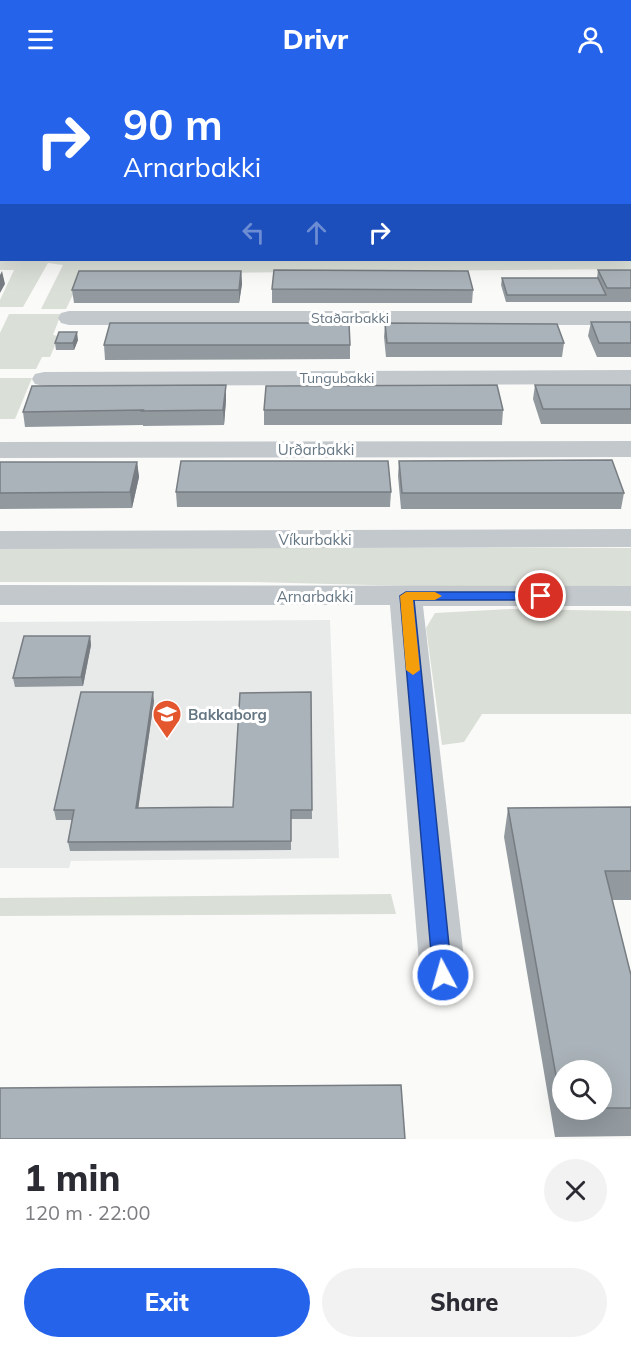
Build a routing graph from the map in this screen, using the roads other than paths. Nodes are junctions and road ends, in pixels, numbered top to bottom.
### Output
1 (69, 318) dead end
2 (631, 318) edge
3 (631, 377) edge
4 (44, 379) dead end
5 (631, 448) edge
6 (0, 450) edge
7 (631, 538) edge
8 (0, 540) edge
9 (0, 595) edge
10 (406, 596) junction
11 (631, 596) edge
12 (443, 975) dead end

1 - 2 street, Staðarbakki
3 - 4 street, Tungubakki
5 - 6 street, Urðarbakki
7 - 8 street, Víkurbakki
9 - 10 street, Arnarbakki
10 - 11 street, Arnarbakki
10 - 12 street

